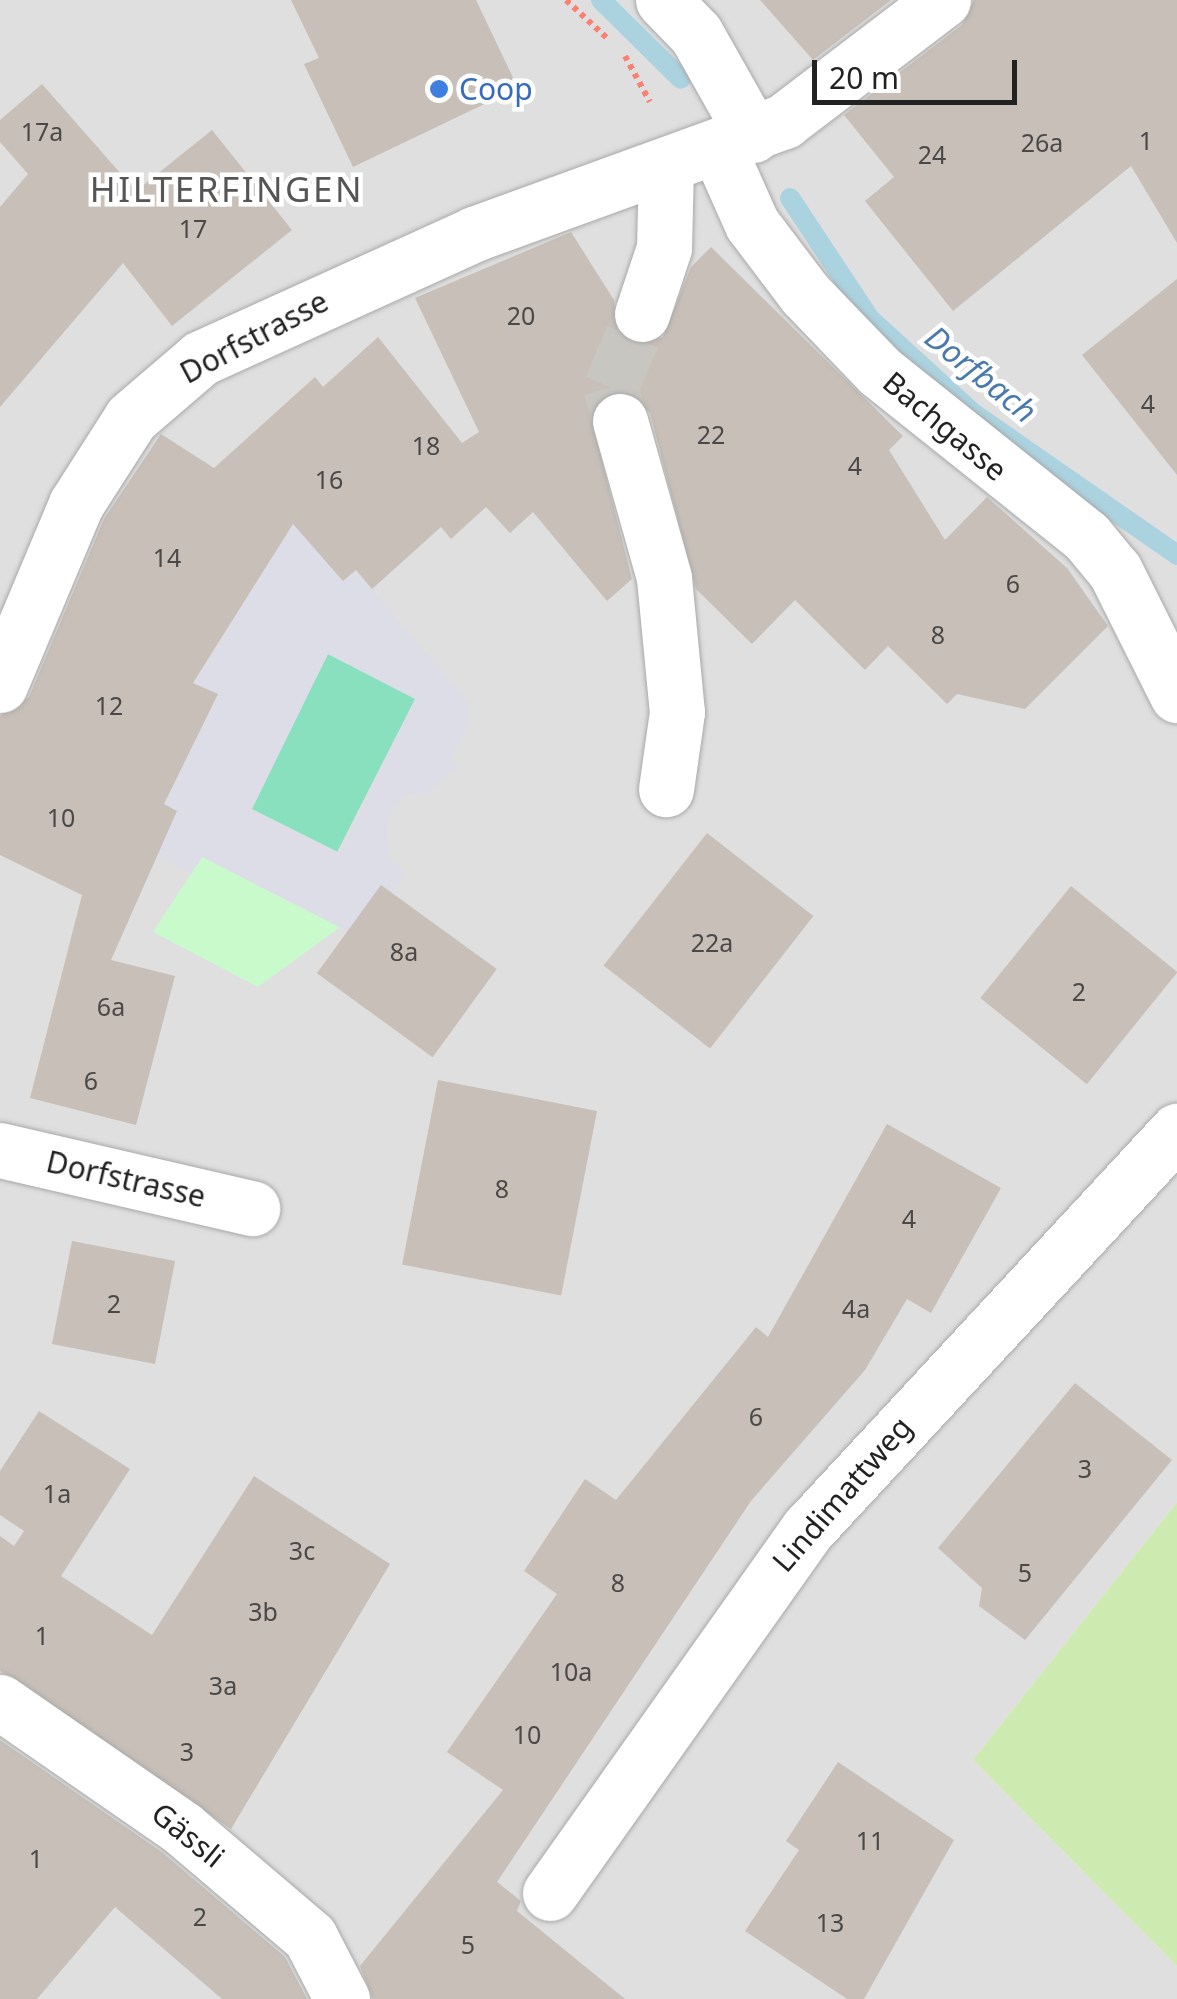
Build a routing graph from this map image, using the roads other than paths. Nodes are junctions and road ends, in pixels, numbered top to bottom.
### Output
1 (663, 0) edge
2 (944, 0) edge
3 (705, 154) junction
4 (642, 314) tunnel mouth
5 (620, 421) tunnel mouth
6 (19, 592) edge
7 (0, 685) edge
8 (1177, 695) edge
9 (666, 789) dead end
10 (1177, 1131) edge
11 (0, 1150) edge
12 (252, 1208) dead end
13 (0, 1702) edge
14 (550, 1893) dead end
15 (342, 1999) edge

1 - 3 street, Bachgasse
2 - 3 street, Dorfstrasse
3 - 4 street
3 - 6 street, Dorfstrasse
3 - 8 street, Bachgasse
5 - 9 street
6 - 7 street, Dorfstrasse
10 - 14 street, Lindimattweg
11 - 12 street, Dorfstrasse
13 - 15 street, Gässli

